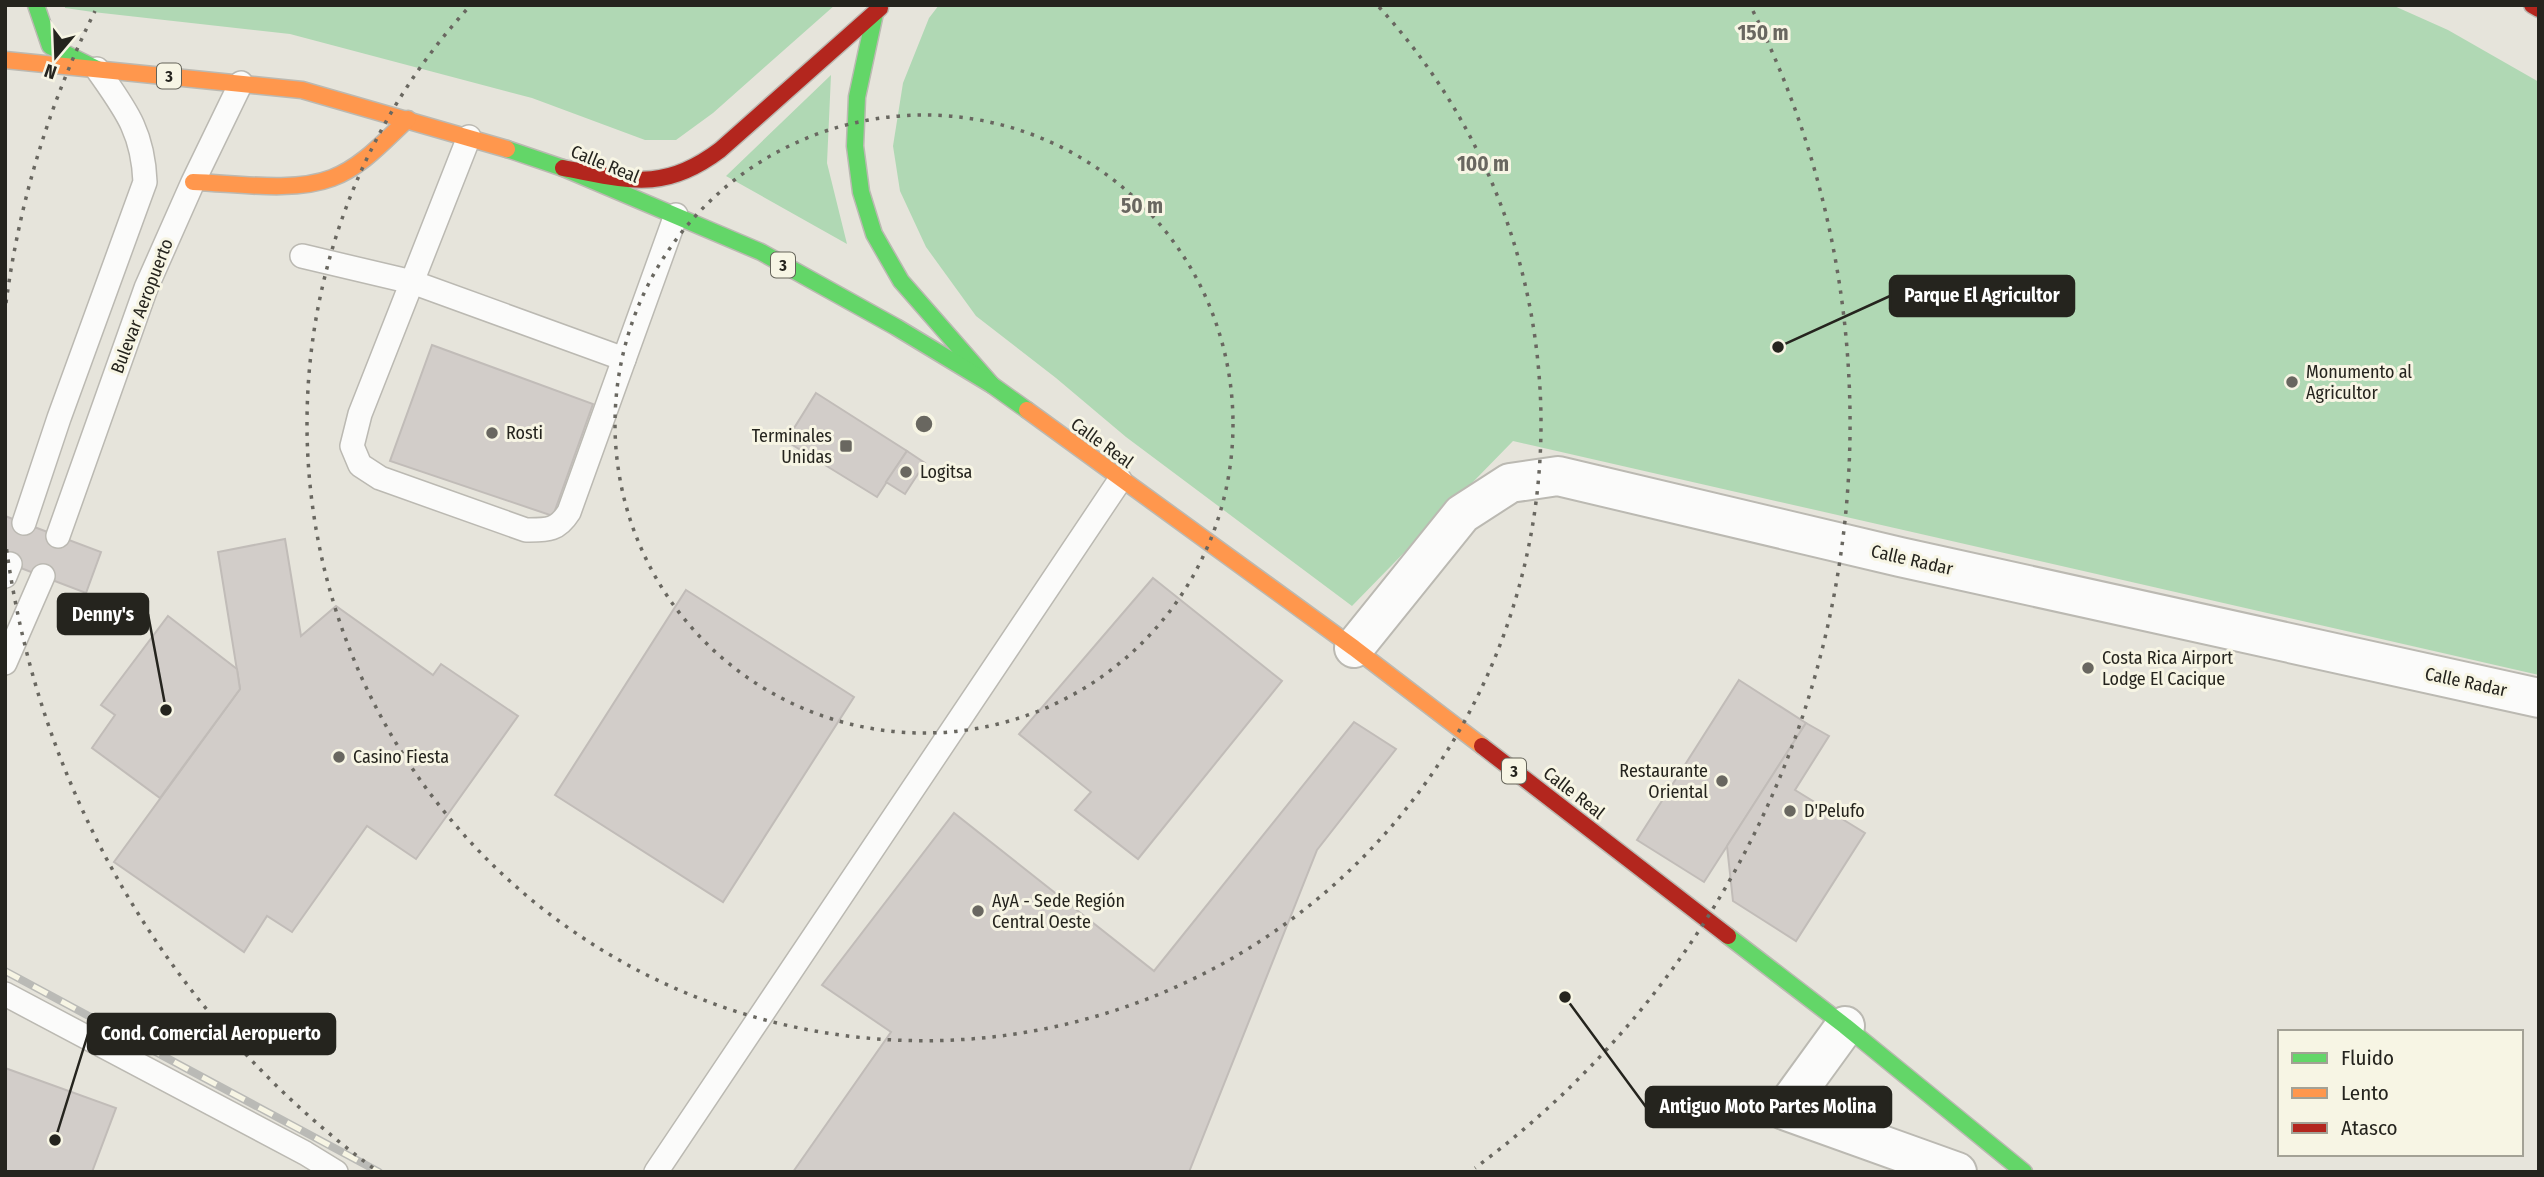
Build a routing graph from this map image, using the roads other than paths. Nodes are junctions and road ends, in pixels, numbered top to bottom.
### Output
1 (36, 5) edge
2 (2532, 5) edge
3 (879, 9) edge
4 (2539, 9) edge
5 (5, 60) edge
6 (97, 69) junction
7 (241, 83) junction
8 (408, 119) junction
9 (469, 136) junction
10 (563, 168) junction
11 (193, 182) junction
12 (677, 215) junction
13 (302, 256) dead end
14 (111, 276) junction
15 (412, 282) junction
16 (146, 288) junction
17 (624, 359) junction
18 (992, 385) junction
19 (1120, 480) junction
20 (24, 523) dead end
21 (58, 536) dead end
22 (43, 576) dead end
23 (1354, 648) junction
24 (5, 663) edge
25 (2539, 698) edge
26 (5, 994) edge
27 (1845, 1026) junction
28 (336, 1172) edge
29 (656, 1172) edge
30 (1957, 1172) edge
31 (2024, 1172) edge

1 - 6 main road
2 - 4 main road
3 - 10 main road
3 - 18 main road
5 - 6 main road, Calle Real / 3
6 - 7 main road, Calle Real / 3
6 - 14 lane
7 - 8 main road, Calle Real / 3
7 - 11 lane, Bulevar Aeropuerto
8 - 9 main road, Calle Real / 3
8 - 11 main road
9 - 10 main road, Calle Real / 3
9 - 15 lane
10 - 12 main road, Calle Real / 3
11 - 16 lane, Bulevar Aeropuerto
12 - 17 lane
12 - 18 main road, Calle Real / 3
13 - 15 lane
14 - 16 lane
14 - 20 lane
15 - 17 lane
15 - 17 lane
16 - 21 lane, Bulevar Aeropuerto
18 - 19 main road, Calle Real / 3
19 - 23 main road, Calle Real / 3
19 - 29 lane
22 - 24 lane
23 - 25 street, Calle Radar
23 - 27 main road, Calle Real / 3
26 - 28 lane
27 - 30 street
27 - 31 main road, Calle Real / 3

